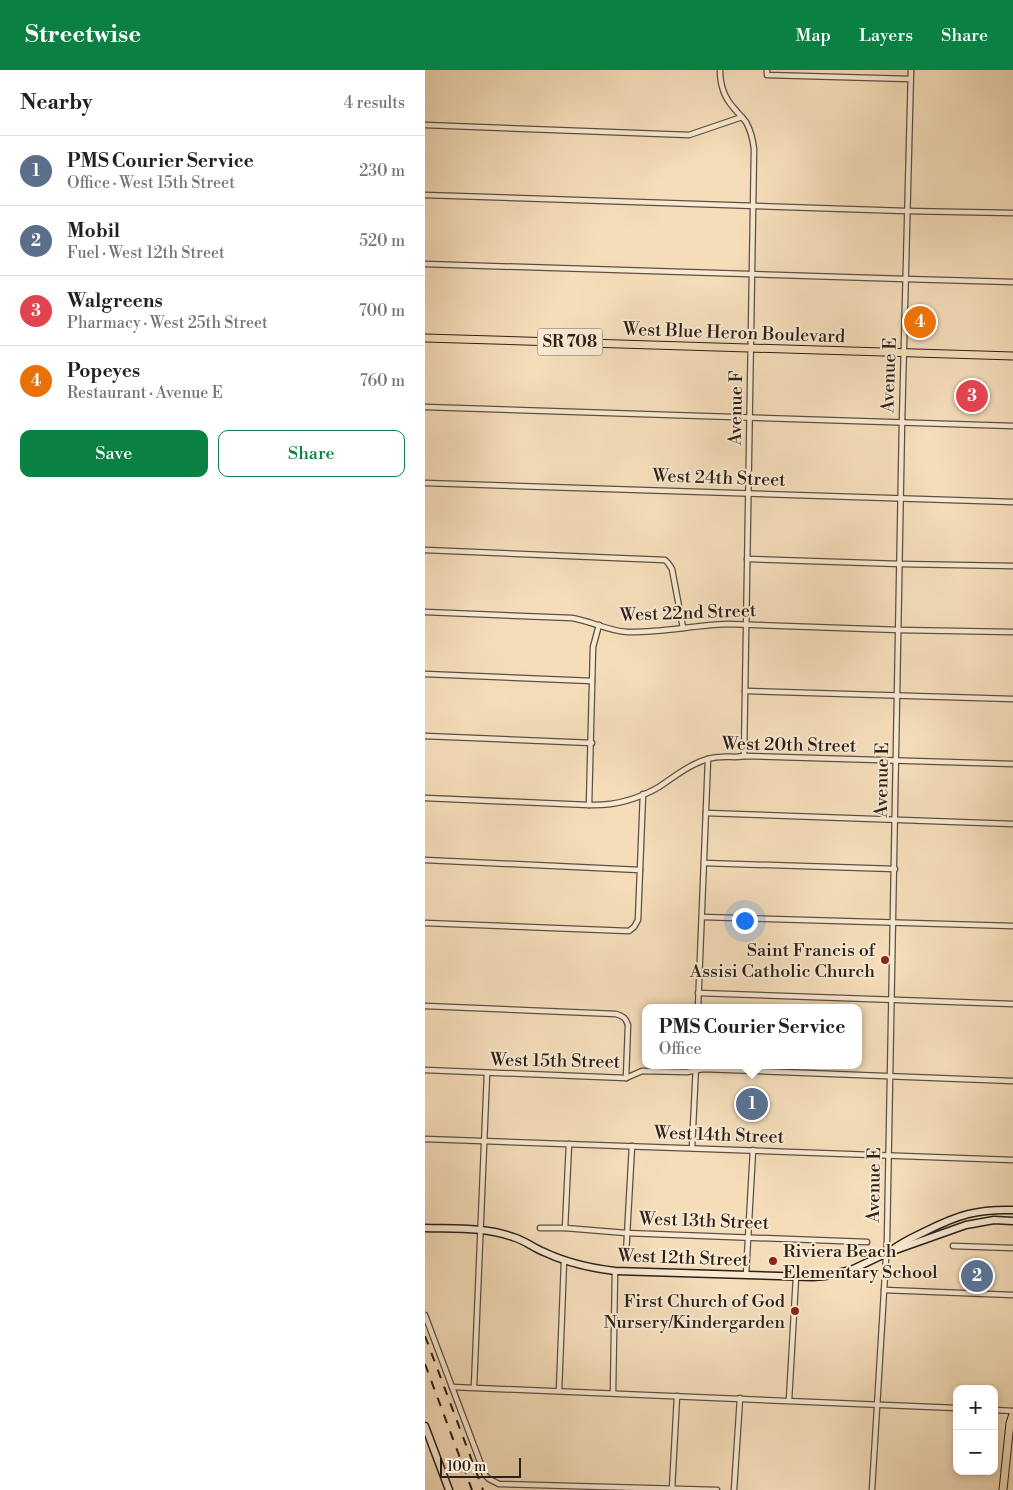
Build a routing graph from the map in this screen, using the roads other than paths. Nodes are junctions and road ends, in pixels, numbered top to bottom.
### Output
1 (720, 70) edge
2 (767, 70) edge
3 (911, 70) edge
4 (910, 80) junction
5 (742, 117) junction
6 (425, 125) edge
7 (425, 195) edge
8 (753, 206) junction
9 (906, 211) junction
10 (1013, 213) edge
11 (425, 264) edge
12 (752, 274) junction
13 (905, 279) junction
14 (1013, 282) edge
15 (425, 338) edge
16 (751, 348) junction
17 (904, 353) junction
18 (1013, 356) edge
19 (425, 407) edge
20 (749, 417) junction
21 (902, 422) junction
22 (1013, 426) edge
23 (425, 483) edge
24 (748, 492) junction
25 (901, 498) junction
26 (1013, 502) edge
27 (425, 550) edge
28 (747, 559) junction
29 (900, 564) junction
30 (1013, 566) edge
31 (425, 612) edge
32 (746, 624) junction
33 (599, 625) junction
34 (683, 628) junction
35 (899, 630) junction
36 (1013, 632) edge
37 (425, 674) edge
38 (592, 681) junction
39 (745, 691) junction
40 (897, 697) junction
41 (1013, 699) edge
42 (425, 736) edge
43 (591, 743) junction
44 (744, 756) junction
45 (708, 759) junction
46 (896, 761) junction
47 (1013, 764) edge
48 (643, 794) junction
49 (425, 798) edge
50 (589, 805) junction
51 (706, 813) junction
52 (895, 820) junction
53 (1013, 824) edge
54 (425, 860) edge
55 (704, 864) junction
56 (895, 869) junction
57 (640, 870) junction
58 (702, 917) junction
59 (425, 923) edge
60 (893, 924) junction
61 (1013, 926) edge
62 (698, 994) junction
63 (892, 1000) junction
64 (698, 1004) edge
65 (1013, 1004) edge
66 (425, 1006) edge
67 (694, 1069) edge
68 (696, 1069) edge
69 (703, 1069) edge
70 (425, 1070) edge
71 (487, 1073) junction
72 (890, 1077) junction
73 (626, 1078) junction
74 (1013, 1081) edge
75 (425, 1139) edge
76 (483, 1141) junction
77 (569, 1144) junction
78 (632, 1146) junction
79 (692, 1148) junction
80 (753, 1150) junction
81 (889, 1154) junction
82 (1013, 1160) edge
83 (1013, 1210) edge
84 (1013, 1220) edge
85 (425, 1228) edge
86 (540, 1228) dead end
87 (565, 1228) junction
88 (480, 1230) junction
89 (626, 1233) junction
90 (748, 1237) junction
91 (867, 1242) dead end
92 (953, 1246) dead end
93 (1013, 1248) edge
94 (626, 1254) dead end
95 (887, 1254) junction
96 (564, 1261) junction
97 (615, 1271) junction
98 (746, 1275) junction
99 (796, 1277) junction
100 (884, 1290) junction
101 (1013, 1295) edge
102 (425, 1315) edge
103 (452, 1387) junction
104 (474, 1387) junction
105 (559, 1391) junction
106 (613, 1393) junction
107 (677, 1396) junction
108 (740, 1398) junction
109 (789, 1400) junction
110 (878, 1405) junction
111 (953, 1408) edge
112 (998, 1411) edge
113 (1013, 1413) edge
114 (425, 1426) edge
115 (671, 1489) junction
116 (449, 1490) edge
117 (717, 1490) edge
118 (734, 1490) edge
119 (872, 1490) edge
120 (1003, 1490) edge

1 - 5 street, Avenue F
2 - 4 street
3 - 4 street, Avenue E
4 - 9 street, Avenue E
5 - 6 street
5 - 8 street, Avenue F
7 - 8 street
8 - 9 street
8 - 12 street, Avenue F
9 - 10 street
9 - 13 street, Avenue E
11 - 12 street
12 - 13 street
12 - 16 street, Avenue F
13 - 14 street
13 - 17 street, Avenue E
15 - 16 main road, West Blue Heron Boulevard / SR 708
16 - 17 main road, West Blue Heron Boulevard / SR 708
16 - 20 street, Avenue F
17 - 18 main road, West Blue Heron Boulevard / SR 708
17 - 21 street, Avenue E
19 - 20 street
20 - 21 street
20 - 24 street, Avenue F
21 - 22 street
21 - 25 street, Avenue E
23 - 24 street, West 24th Street
24 - 25 street, West 24th Street
24 - 28 street, Avenue F
25 - 26 street, West 24th Street
25 - 29 street, Avenue E
27 - 34 street
28 - 29 street
28 - 32 street, Avenue F
29 - 30 street
29 - 35 street, Avenue E
31 - 33 street, West 22nd Street
32 - 34 street, West 22nd Street
32 - 35 street, West 22nd Street
32 - 39 street, Avenue F
33 - 34 street, West 22nd Street
33 - 38 street
35 - 36 street, West 22nd Street
35 - 40 street, Avenue E
37 - 38 street
38 - 43 street
39 - 40 street
39 - 44 street, Avenue F
40 - 41 street
40 - 46 street, Avenue E
42 - 43 street
43 - 50 street
44 - 45 street, West 20th Street
44 - 46 street, West 20th Street
45 - 48 street, West 20th Street
45 - 51 street
46 - 47 street, West 20th Street
46 - 52 street, Avenue E
48 - 50 street, West 20th Street
48 - 57 street
49 - 50 street, West 20th Street
51 - 52 street
51 - 55 street
52 - 53 street
52 - 56 street, Avenue E
54 - 57 street
55 - 56 street
55 - 58 street
56 - 60 street, Avenue E
57 - 59 street
58 - 60 street
58 - 62 street
60 - 61 street
60 - 63 street, Avenue E
62 - 63 street
62 - 64 street
63 - 65 street
63 - 72 street, Avenue E
66 - 73 street
67 - 73 street, West 15th Street
68 - 79 street
69 - 72 street, West 15th Street
70 - 71 street, West 15th Street
71 - 73 street, West 15th Street
71 - 76 street
72 - 74 street, West 15th Street
72 - 81 street, Avenue E
75 - 76 street, West 14th Street
76 - 77 street, West 14th Street
76 - 88 street
77 - 78 street, West 14th Street
77 - 87 street
78 - 79 street, West 14th Street
78 - 89 street
79 - 80 street, West 14th Street
80 - 81 street, West 14th Street
80 - 90 street
81 - 82 street, West 14th Street
81 - 95 street, Avenue E
83 - 95 street, West 12th Street
84 - 95 street, West 12th Street
85 - 88 street
86 - 87 street, West 13th Street
87 - 89 street, West 13th Street
88 - 96 street
88 - 104 street
89 - 90 street, West 13th Street
89 - 94 street
90 - 91 street, West 13th Street
90 - 98 street
92 - 93 street
95 - 99 street, West 12th Street
95 - 100 street, Avenue E
96 - 97 street, West 12th Street
96 - 105 street
97 - 98 street, West 12th Street
97 - 106 street
98 - 99 street, West 12th Street
99 - 109 street
100 - 101 street
100 - 110 street, Avenue E
102 - 103 street
103 - 104 street
103 - 115 street
104 - 105 street
105 - 106 street
106 - 107 street
107 - 108 street
107 - 115 street
108 - 109 street
108 - 118 street
109 - 110 street
110 - 111 street
110 - 119 street, Avenue E
112 - 113 street
113 - 120 main road
114 - 116 street
115 - 117 street

